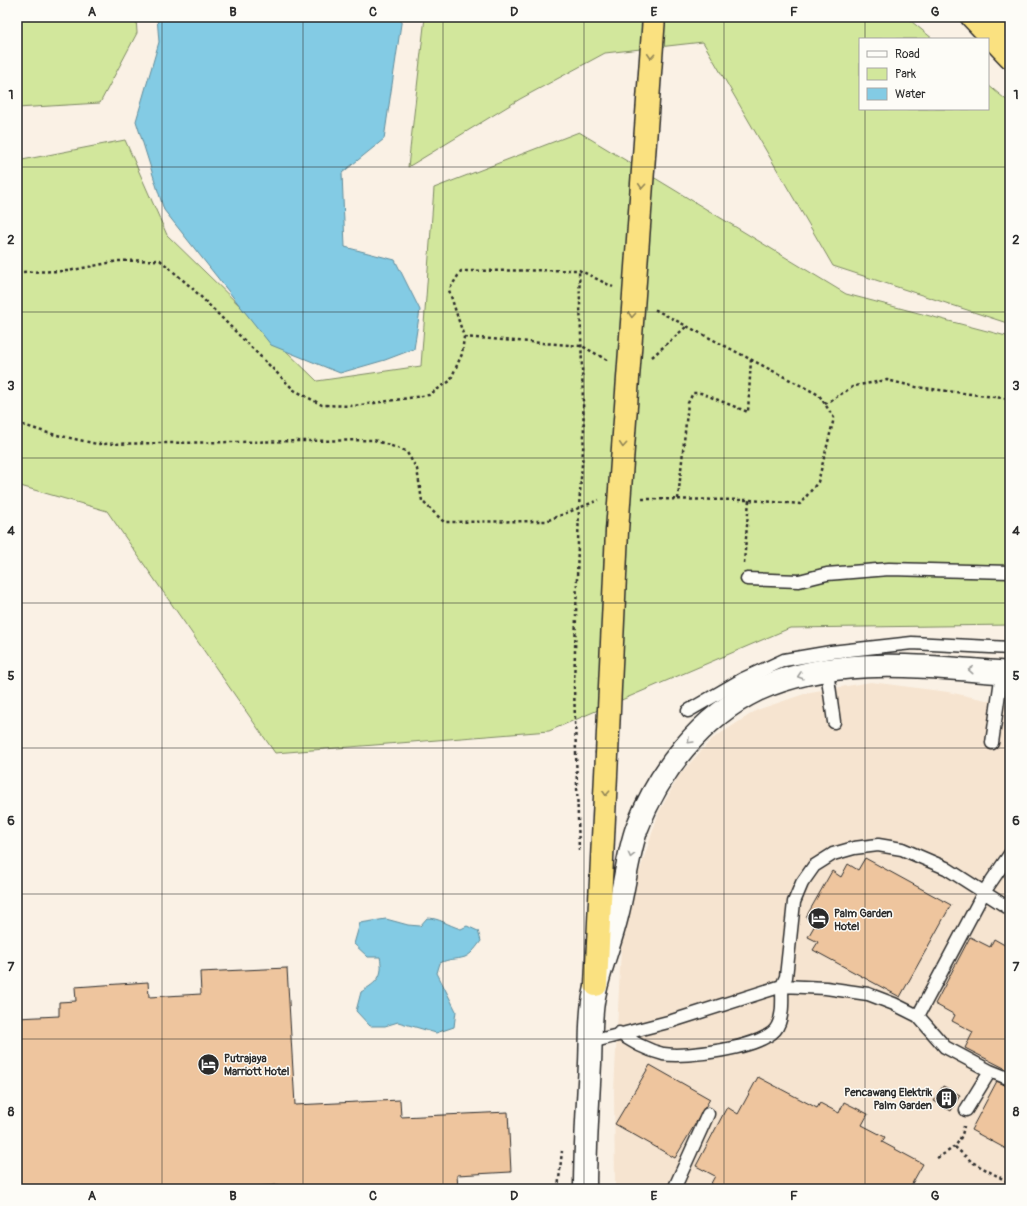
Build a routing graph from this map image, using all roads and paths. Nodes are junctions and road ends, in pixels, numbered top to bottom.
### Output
1 (654, 17) edge
2 (972, 17) edge
3 (998, 17) edge
4 (1010, 26) edge
5 (1010, 57) edge
6 (579, 270) junction
7 (17, 272) edge
8 (619, 291) dead end
9 (653, 308) dead end
10 (686, 326) junction
11 (464, 337) junction
12 (582, 346) junction
13 (750, 359) junction
14 (649, 360) dead end
15 (612, 363) dead end
16 (1010, 399) edge
17 (825, 404) junction
18 (17, 423) edge
19 (640, 499) dead end
20 (678, 499) junction
21 (603, 500) dead end
22 (749, 500) junction
23 (579, 507) junction
24 (1010, 572) edge
25 (747, 579) joint
26 (1010, 648) edge
27 (827, 671) junction
28 (1006, 673) edge
29 (688, 711) dead end
30 (834, 722) dead end
31 (992, 743) dead end
32 (1010, 854) edge
33 (579, 855) dead end
34 (984, 892) junction
35 (1010, 909) edge
36 (596, 985) junction
37 (782, 986) junction
38 (918, 1016) junction
39 (619, 1033) junction
40 (591, 1042) junction
41 (990, 1071) junction
42 (1010, 1079) edge
43 (966, 1110) joint
44 (708, 1114) dead end
45 (563, 1144) dead end
46 (955, 1148) junction
47 (937, 1158) dead end
48 (1010, 1183) edge
49 (558, 1189) edge
50 (585, 1189) edge
51 (674, 1189) edge

1 -> 36 highway, bridge
2 - 5 highway
3 - 4 highway
6 - 8 path
6 - 11 path
6 - 12 path
7 - 11 path
9 - 10 path
10 - 13 path
10 - 14 path
11 - 12 path
12 - 15 path
12 - 23 path
13 - 17 path
13 - 20 path
16 - 17 path
17 - 22 path
18 - 23 path
19 - 20 path
20 - 22 path
21 - 23 path
22 - 25 path
23 - 33 path
24 - 25 lane
26 - 29 lane
28 -> 27 street
27 - 30 lane
27 -> 36 street
28 - 31 lane
32 - 34 lane
34 - 35 lane
34 - 37 lane
34 - 38 lane
36 - 40 street
37 - 38 lane
37 - 39 lane
37 - 39 lane
38 - 41 lane
39 - 40 lane
40 - 50 street
41 - 42 lane
41 - 43 lane
43 - 46 path
44 - 51 lane
45 - 49 path
46 - 47 path
46 - 48 path

